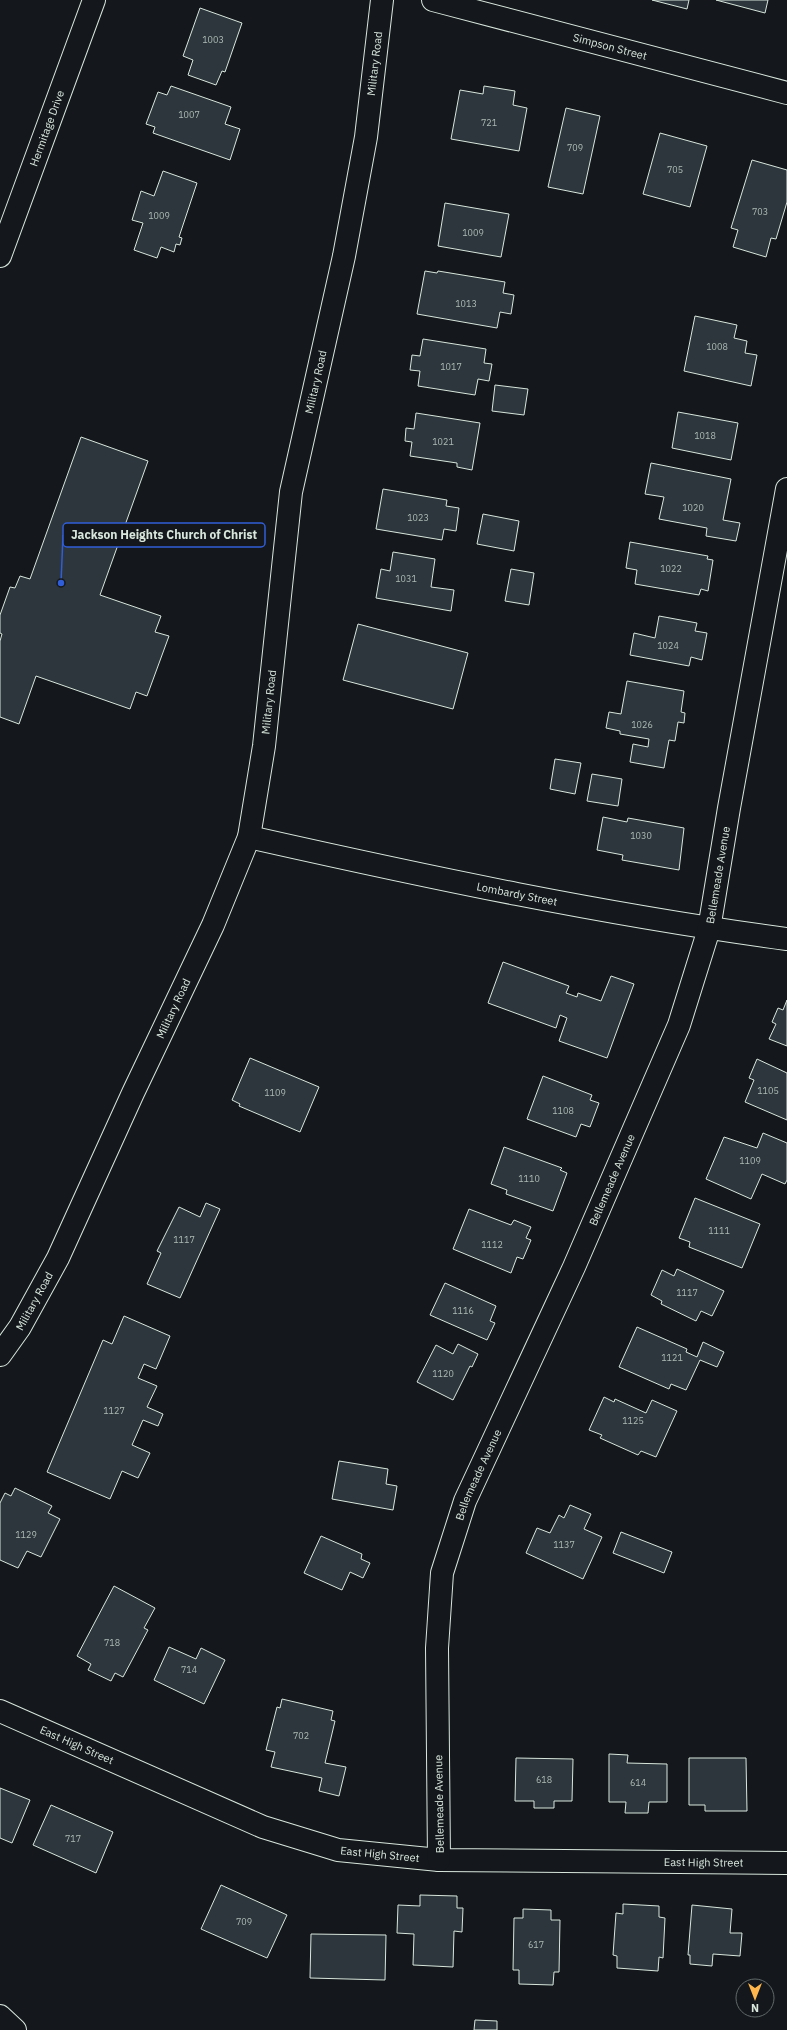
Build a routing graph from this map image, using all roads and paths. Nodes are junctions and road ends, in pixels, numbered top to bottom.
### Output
1 (94, 0) edge
2 (382, 0) edge
3 (433, 0) edge
4 (787, 92) edge
5 (0, 256) edge
6 (787, 489) edge
7 (249, 837) junction
8 (709, 929) junction
9 (787, 939) edge
10 (0, 1355) edge
11 (0, 1711) edge
12 (439, 1860) junction
13 (787, 1863) edge
14 (0, 2016) edge
15 (15, 2030) edge

1 - 5 street, Hermitage Drive
2 - 7 street, Military Road
3 - 4 street, Simpson Street
6 - 8 street, Bellemeade Avenue
7 - 8 street, Lombardy Street
7 - 10 street, Military Road
8 - 9 street, Lombardy Street
8 - 12 street, Bellemeade Avenue
11 - 12 street, East High Street
12 - 13 street, East High Street
14 - 15 street

